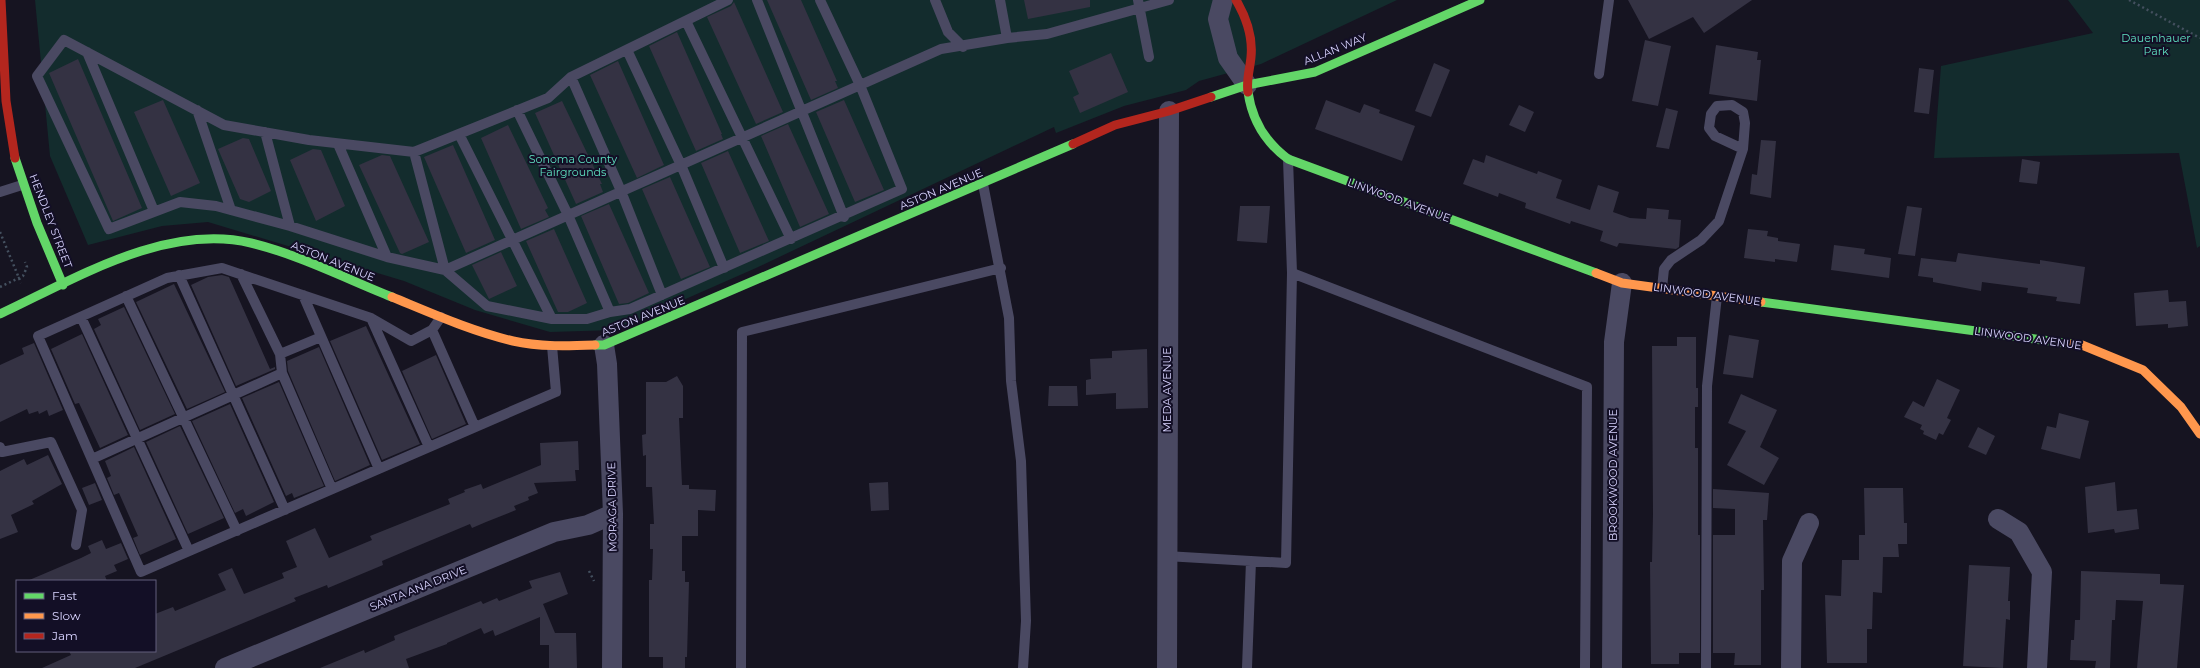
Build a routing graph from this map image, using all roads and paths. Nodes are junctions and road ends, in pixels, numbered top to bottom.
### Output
1 (1, 0) edge
2 (728, 0) edge
3 (757, 0) edge
4 (820, 0) edge
5 (934, 0) edge
6 (1000, 0) edge
7 (1169, 0) edge
8 (1223, 0) edge
9 (1236, 0) edge
10 (1480, 0) edge
11 (1609, 0) edge
12 (2129, 0) edge
13 (1138, 5) edge
14 (686, 20) junction
15 (1007, 38) junction
16 (2200, 38) edge
17 (963, 47) junction
18 (627, 50) junction
19 (87, 52) junction
20 (1149, 57) dead end
21 (1599, 74) dead end
22 (571, 77) junction
23 (860, 85) junction
24 (1247, 85) junction
25 (197, 110) junction
26 (517, 110) junction
27 (802, 111) junction
28 (1169, 111) junction
29 (265, 132) junction
30 (459, 134) junction
31 (742, 138) junction
32 (338, 144) junction
33 (1742, 149) junction
34 (414, 152) junction
35 (1288, 159) junction
36 (681, 165) junction
37 (983, 184) junction
38 (22, 185) junction
39 (0, 192) edge
40 (621, 192) junction
41 (231, 210) junction
42 (154, 211) junction
43 (568, 215) junction
44 (844, 217) junction
45 (290, 226) junction
46 (0, 232) edge
47 (791, 239) junction
48 (513, 240) junction
49 (387, 257) junction
50 (25, 262) dead end
51 (724, 268) junction
52 (1001, 268) junction
53 (445, 270) junction
54 (1292, 273) junction
55 (241, 274) junction
56 (179, 275) junction
57 (19, 279) junction
58 (1622, 283) junction
59 (21, 284) dead end
60 (63, 285) junction
61 (0, 287) edge
62 (1662, 288) junction
63 (303, 295) junction
64 (662, 295) junction
65 (126, 296) junction
66 (1717, 296) junction
67 (610, 312) junction
68 (0, 314) edge
69 (81, 317) junction
70 (371, 318) junction
71 (441, 318) junction
72 (552, 319) junction
73 (432, 330) junction
74 (321, 337) junction
75 (552, 346) junction
76 (604, 346) junction
77 (280, 354) junction
78 (282, 373) junction
79 (234, 395) junction
80 (184, 418) junction
81 (475, 427) junction
82 (2200, 433) edge
83 (136, 439) junction
84 (0, 447) edge
85 (429, 447) junction
86 (92, 459) junction
87 (379, 469) junction
88 (332, 489) junction
89 (285, 510) junction
90 (614, 514) junction
91 (1998, 519) dead end
92 (1809, 523) dead end
93 (236, 531) junction
94 (76, 545) dead end
95 (189, 551) junction
96 (1166, 556) junction
97 (1251, 560) junction
98 (225, 668) edge
99 (612, 668) edge
100 (741, 668) edge
101 (1023, 668) edge
102 (1167, 668) edge
103 (1247, 668) edge
104 (1585, 668) edge
105 (1612, 668) edge
106 (1706, 668) edge
107 (1791, 668) edge
108 (2037, 668) edge

1 - 38 street, HENDLEY STREET
2 - 14 lane
3 - 27 lane
4 - 23 lane
5 - 17 lane
6 - 15 lane
7 - 13 lane
8 - 24 street, LINWOOD AVENUE
9 - 24 street, LINWOOD AVENUE
10 - 24 street, ALLAN WAY
11 - 21 lane
12 - 16 path
13 - 15 lane
13 - 20 lane
14 - 18 lane
14 - 31 lane
15 - 17 lane
17 - 23 lane
18 - 22 lane
18 - 36 lane
19 - 25 lane
19 - 42 lane
19 - 42 lane
22 - 26 lane
22 - 40 lane
23 - 27 lane
23 - 44 lane
24 - 28 street, ALLAN WAY
24 - 35 street, LINWOOD AVENUE
25 - 29 lane
25 - 41 lane
26 - 30 lane
26 - 43 lane
27 - 31 lane
27 - 44 lane
28 - 37 street, ASTON AVENUE
28 - 96 street, MEDA AVENUE
29 - 32 lane
29 - 45 lane
30 - 34 lane
30 - 48 lane
31 - 36 lane
31 - 47 lane
32 - 34 lane
32 - 49 lane
33 - 33 lane
33 - 62 lane
34 - 53 lane
35 - 54 lane
35 - 58 street, LINWOOD AVENUE
36 - 40 lane
36 - 51 lane
37 - 52 lane
37 - 76 street, ASTON AVENUE
38 - 39 lane
38 - 60 street, HENDLEY STREET
40 - 43 lane
40 - 64 lane
41 - 42 lane
41 - 45 lane
43 - 48 lane
43 - 67 lane
44 - 47 lane
45 - 49 lane
46 - 57 path
47 - 51 lane
48 - 53 lane
48 - 72 lane
49 - 53 lane
50 - 57 path
51 - 64 lane
52 - 100 lane
52 - 101 lane
53 - 72 lane
54 - 97 lane
54 - 104 lane
55 - 56 lane
55 - 63 lane
55 - 77 lane
56 - 65 lane
56 - 79 lane
57 - 59 path
57 - 61 path
58 - 62 street, LINWOOD AVENUE
58 - 105 street, BROOKWOOD AVENUE
60 - 68 street, ASTON AVENUE
60 - 71 street, ASTON AVENUE
62 - 66 street, LINWOOD AVENUE
63 - 70 lane
63 - 74 lane
64 - 67 lane
65 - 69 lane
65 - 80 lane
66 - 82 street, LINWOOD AVENUE
66 - 106 lane
67 - 72 lane
69 - 83 lane
69 - 86 lane
70 - 73 lane
70 - 85 lane
71 - 73 lane
71 - 75 street, ASTON AVENUE
73 - 81 lane
74 - 77 lane
74 - 87 lane
75 - 76 street, ASTON AVENUE
75 - 81 lane
76 - 90 street, MORAGA DRIVE
77 - 78 lane
78 - 79 lane
78 - 88 lane
79 - 80 lane
79 - 89 lane
80 - 83 lane
80 - 93 lane
81 - 85 lane
83 - 86 lane
83 - 95 lane
84 - 94 lane
85 - 87 lane
86 - 95 lane
87 - 88 lane
88 - 89 lane
89 - 93 lane
90 - 98 street, SANTA ANA DRIVE
90 - 99 street, MORAGA DRIVE
91 - 108 street
92 - 107 street
93 - 95 lane
96 - 97 lane
96 - 102 street, MEDA AVENUE
97 - 103 lane

